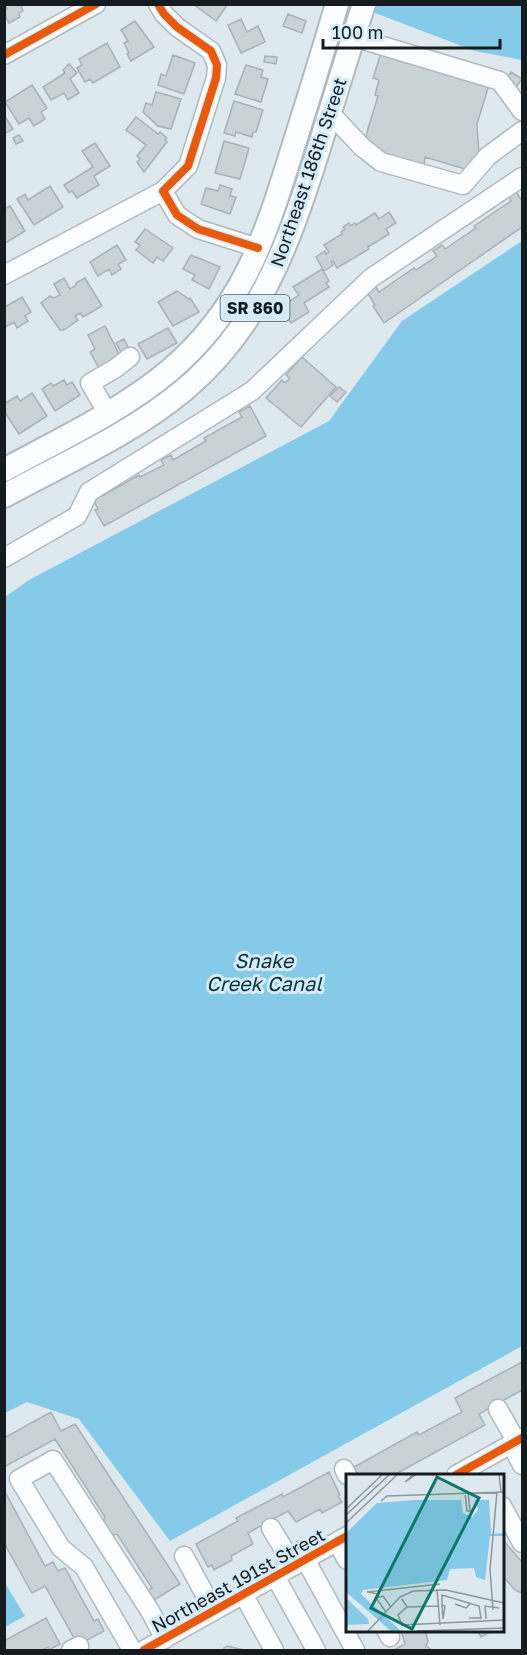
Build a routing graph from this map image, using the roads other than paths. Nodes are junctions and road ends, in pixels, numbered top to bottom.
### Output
1 (96, 4) edge
2 (158, 4) edge
3 (337, 4) edge
4 (363, 7) edge
5 (63, 12) edge
6 (353, 38) junction
7 (4, 55) edge
8 (522, 111) edge
9 (330, 113) junction
10 (522, 131) edge
11 (522, 178) edge
12 (163, 191) junction
13 (258, 248) junction
14 (4, 275) edge
15 (130, 357) dead end
16 (107, 412) junction
17 (4, 470) edge
18 (4, 496) edge
19 (6, 556) edge
20 (498, 1409) dead end
21 (516, 1441) edge
22 (522, 1465) edge
23 (481, 1469) edge
24 (460, 1474) edge
25 (503, 1510) edge
26 (271, 1528) dead end
27 (342, 1539) edge
28 (522, 1543) edge
29 (184, 1556) dead end
30 (346, 1556) edge
31 (299, 1563) junction
32 (275, 1576) junction
33 (243, 1594) junction
34 (214, 1611) junction
35 (165, 1639) junction
36 (132, 1650) edge
37 (144, 1650) edge
38 (274, 1650) edge
39 (316, 1650) edge
40 (355, 1650) edge

1 - 5 street
2 - 12 street
3 - 13 main road, Northeast 186th Street / SR 860
4 - 6 main road, Northeast 186th Street / SR 860
5 - 7 street
6 - 8 street
6 - 9 main road, Northeast 186th Street / SR 860
9 - 10 street
9 - 18 main road, Northeast 186th Street / SR 860
11 - 19 street
12 - 13 street
12 - 14 street
13 - 16 main road, Northeast 186th Street / SR 860
15 - 16 street
16 - 17 main road, Northeast 186th Street / SR 860
20 - 21 street
21 - 22 street
21 - 23 street
23 - 24 street
25 - 28 street
26 - 31 street
27 - 30 street
27 - 31 street, Northeast 191st Street
29 - 34 street
31 - 32 street, Northeast 191st Street
31 - 40 street
32 - 33 street, Northeast 191st Street
32 - 39 street
33 - 34 street, Northeast 191st Street
33 - 38 street
34 - 35 street, Northeast 191st Street
35 - 36 street
35 - 37 street, Northeast 191st Street

